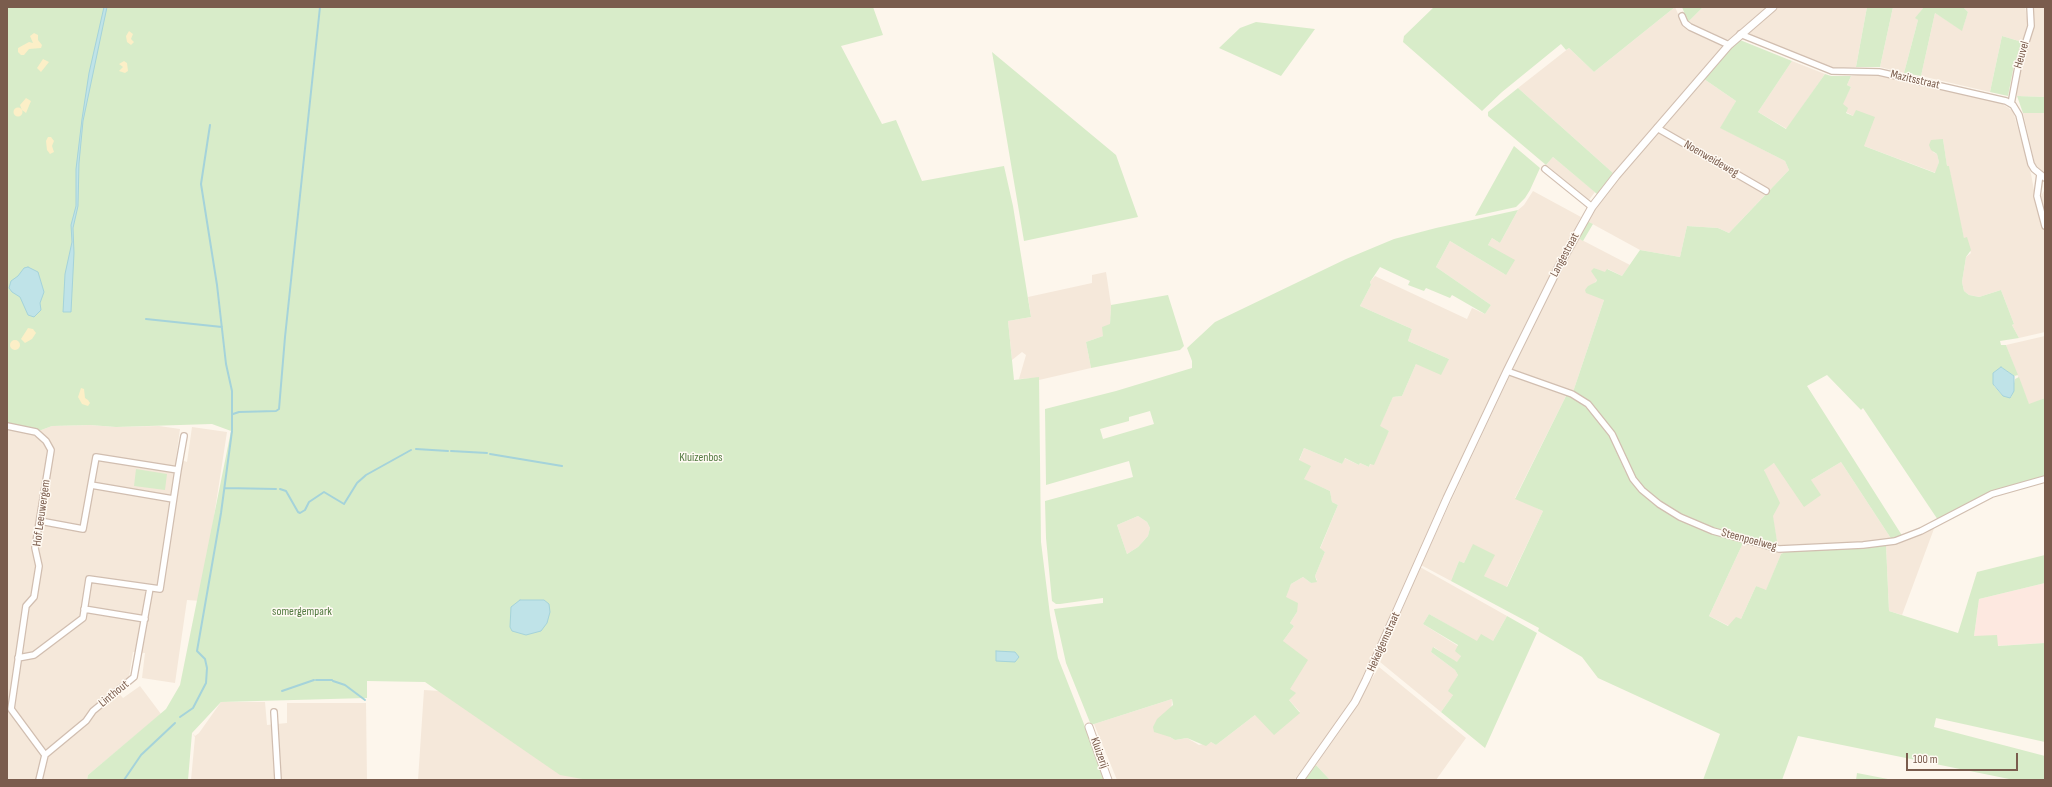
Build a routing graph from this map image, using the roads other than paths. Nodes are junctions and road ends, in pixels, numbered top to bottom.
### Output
1 (1773, 7) edge
2 (2030, 7) edge
3 (1682, 16) dead end
4 (1740, 34) junction
5 (1729, 45) junction
6 (2011, 104) junction
7 (1657, 128) junction
8 (1545, 169) dead end
9 (2042, 176) edge
10 (1766, 191) dead end
11 (1592, 206) junction
12 (2045, 226) edge
13 (1507, 371) junction
14 (8, 426) edge
15 (184, 436) dead end
16 (178, 470) junction
17 (2045, 480) edge
18 (91, 485) junction
19 (1449, 495) joint
20 (173, 498) junction
21 (40, 521) junction
22 (150, 588) junction
23 (84, 609) junction
24 (145, 619) junction
25 (18, 658) junction
26 (274, 712) dead end
27 (1089, 726) dead end
28 (45, 755) junction
29 (39, 780) edge
30 (278, 780) edge
31 (1108, 780) edge
32 (1300, 780) edge

1 - 4 street, Langestraat
2 - 6 street, Heuvel
3 - 5 street
4 - 5 street, Langestraat
4 - 6 street, Mazitsstraat
5 - 7 street, Langestraat
6 - 9 street
7 - 10 street, Noenweideweg
7 - 11 street, Langestraat
8 - 11 street
9 - 12 street
11 - 13 street, Langestraat
13 - 17 street, Steenpoelweg
13 - 19 street, Langestraat
14 - 21 street, Hof Leeuwergem
15 - 16 street
16 - 18 street
16 - 20 street
18 - 20 street
18 - 21 street
19 - 32 street, Hekelgemstraat
20 - 22 street
21 - 25 street, Hof Leeuwergem
22 - 23 street
22 - 24 street, Linthout
23 - 24 street
23 - 25 street
24 - 28 street, Linthout
25 - 28 street, Hof Leeuwergem
26 - 30 street
27 - 31 street, Kluizerij
28 - 29 street

